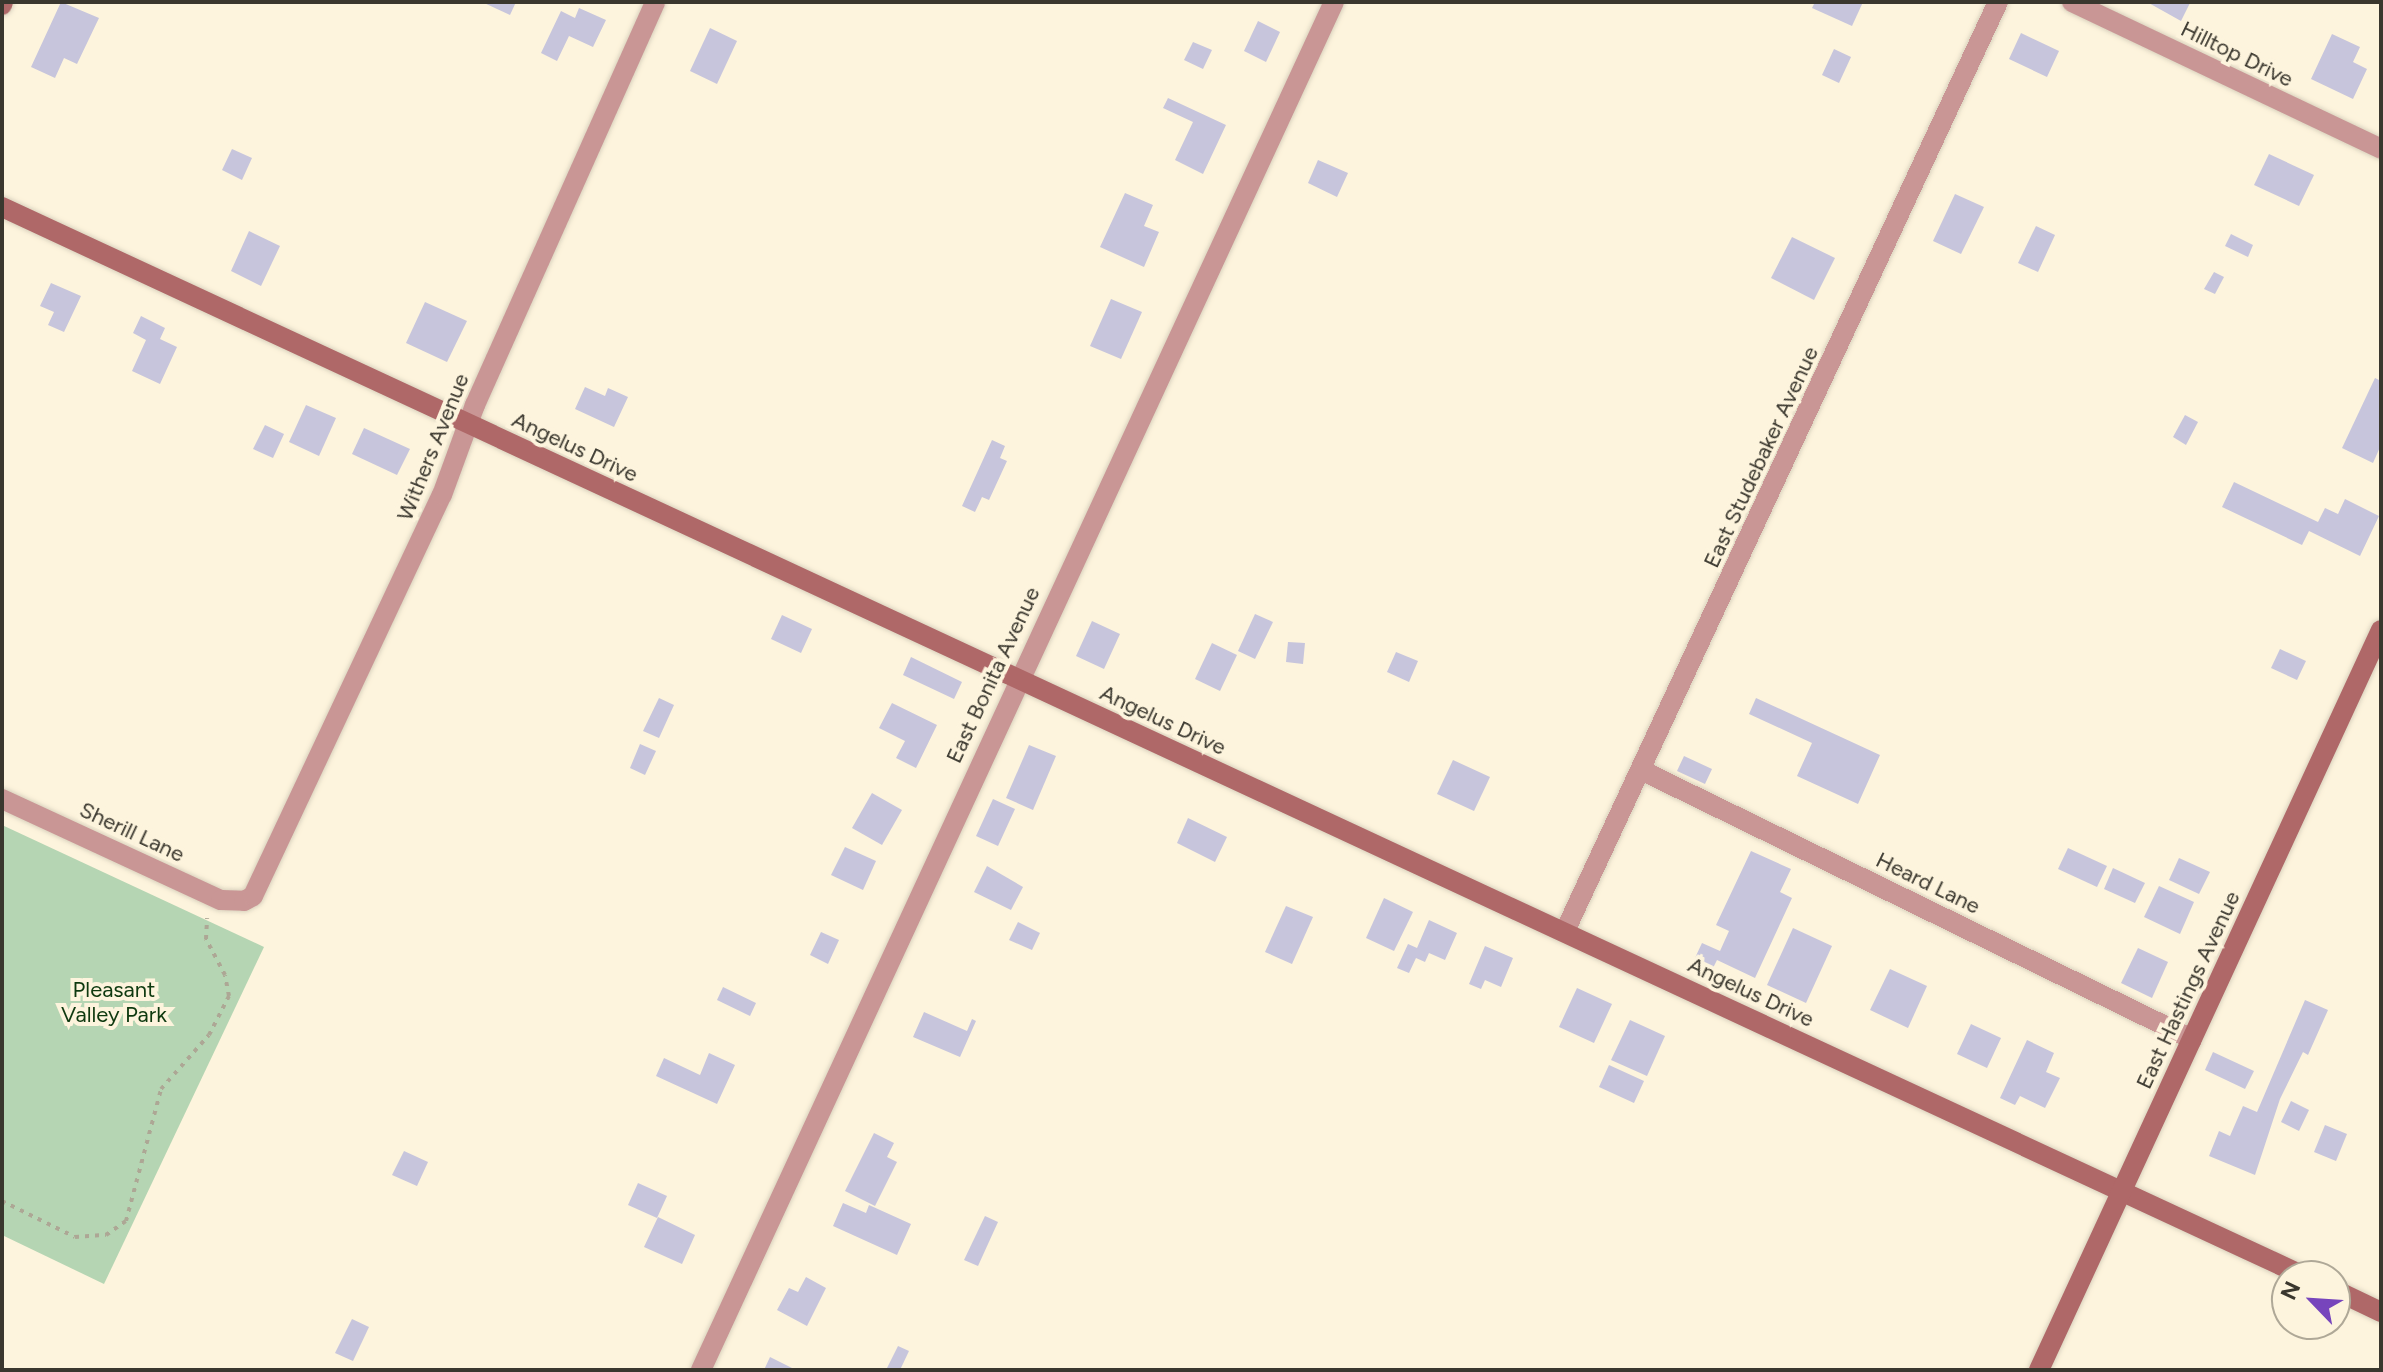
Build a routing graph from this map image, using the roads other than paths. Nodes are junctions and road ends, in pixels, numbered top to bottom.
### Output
1 (655, 2) edge
2 (1333, 2) edge
3 (1998, 2) edge
4 (2072, 2) edge
5 (2381, 149) edge
6 (2, 207) edge
7 (468, 424) junction
8 (2381, 631) edge
9 (1018, 679) junction
10 (1643, 771) junction
11 (2, 799) edge
12 (244, 901) joint
13 (1565, 931) junction
14 (2192, 1039) junction
15 (2122, 1192) junction
16 (2271, 1261) edge
17 (2351, 1298) edge
18 (2381, 1312) edge
19 (701, 1370) edge
20 (2039, 1370) edge

1 - 7 street, Withers Avenue
2 - 9 street, East Bonita Avenue
3 - 10 street, East Studebaker Avenue
4 - 5 street, Hilltop Drive
6 - 7 street, Angelus Drive
7 - 9 street, Angelus Drive
7 - 12 street, Withers Avenue
8 - 14 street, East Hastings Avenue
9 - 13 street, Angelus Drive
9 - 19 street, East Bonita Avenue
10 - 13 street, East Studebaker Avenue
10 - 14 street, Heard Lane
11 - 12 street, Sherill Lane
13 - 15 street, Angelus Drive
14 - 15 street, East Hastings Avenue
15 - 16 street, Angelus Drive
15 - 20 street, East Hastings Avenue
17 - 18 street

